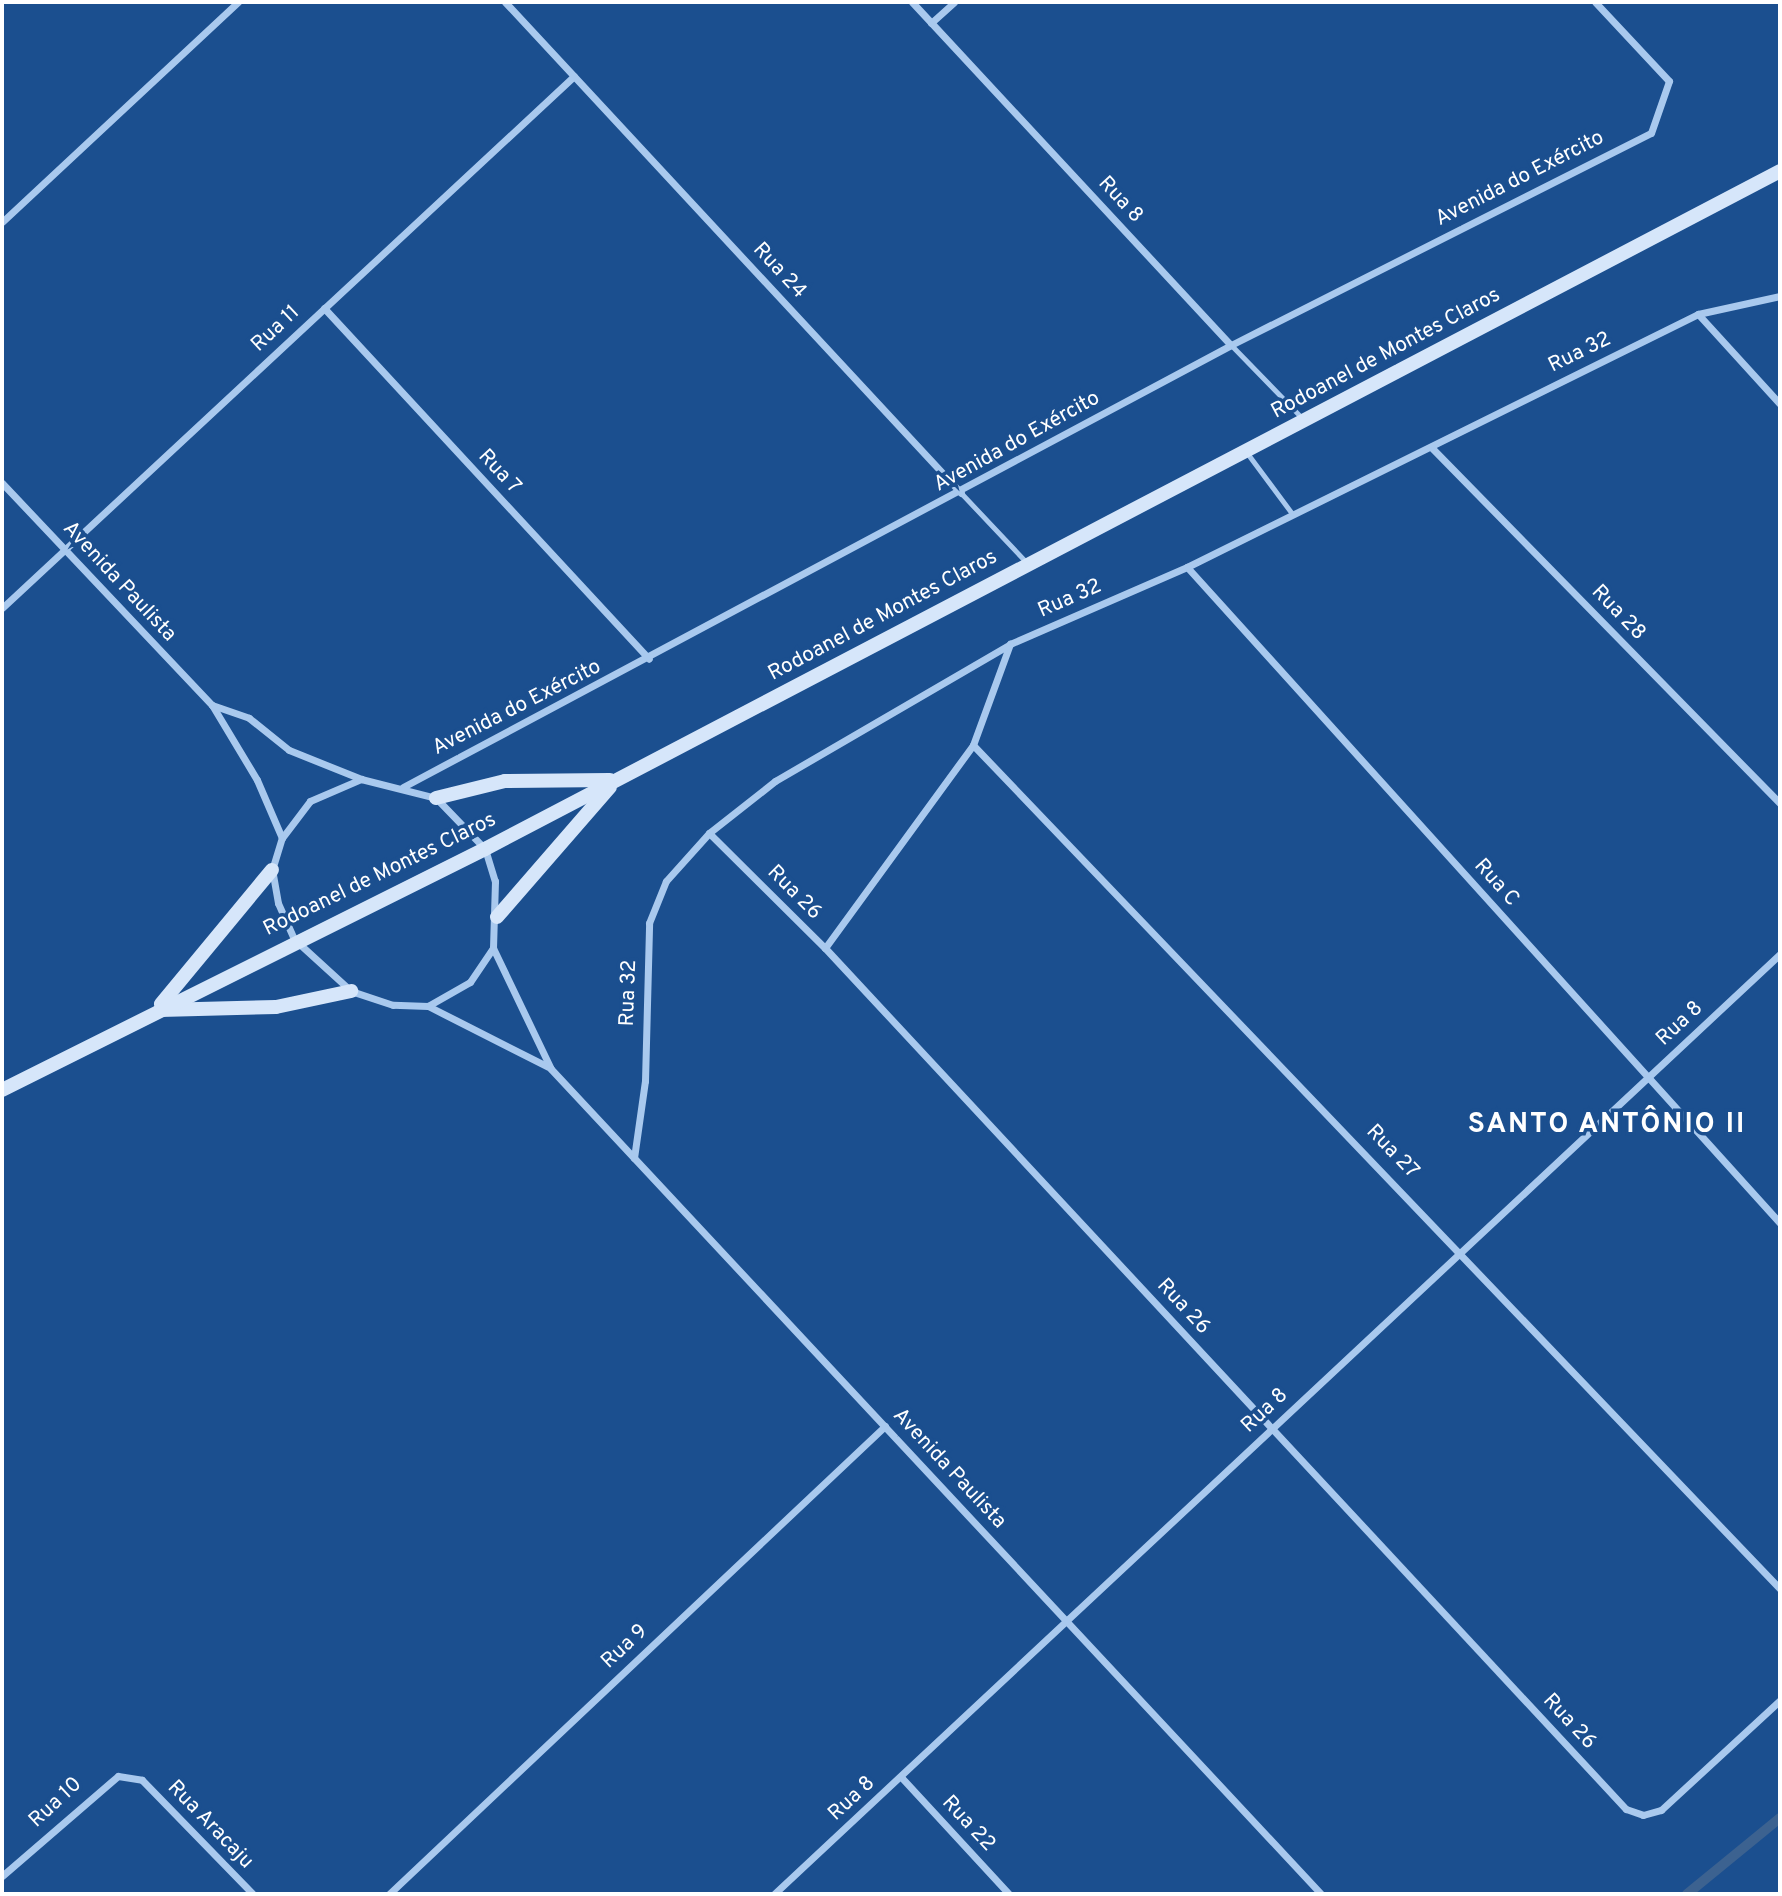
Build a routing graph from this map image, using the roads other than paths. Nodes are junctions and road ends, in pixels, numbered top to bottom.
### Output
1 (238, 2) edge
2 (505, 2) edge
3 (912, 2) edge
4 (954, 2) edge
5 (1595, 2) edge
6 (932, 23) junction
7 (574, 76) junction
8 (1780, 171) edge
9 (2, 222) edge
10 (1780, 296) edge
11 (324, 308) junction
12 (1698, 314) junction
13 (1231, 345) junction
14 (1780, 404) edge
15 (1304, 420) junction
16 (1431, 447) junction
17 (1245, 451) junction
18 (2, 483) edge
19 (961, 493) junction
20 (1293, 515) junction
21 (64, 550) junction
22 (1028, 564) junction
23 (1186, 567) junction
24 (2, 608) edge
25 (1010, 645) junction
26 (649, 659) junction
27 (212, 705) junction
28 (973, 745) junction
29 (361, 779) junction
30 (615, 780) junction
31 (403, 787) junction
32 (436, 798) junction
33 (1780, 803) edge
34 (709, 833) junction
35 (282, 838) junction
36 (485, 849) junction
37 (272, 870) junction
38 (497, 917) junction
39 (294, 939) junction
40 (493, 948) junction
41 (825, 948) junction
42 (1780, 954) edge
43 (351, 991) junction
44 (428, 1006) junction
45 (155, 1010) junction
46 (551, 1069) junction
47 (1648, 1077) junction
48 (2, 1090) edge
49 (634, 1158) junction
50 (1780, 1223) edge
51 (1464, 1251) junction
52 (884, 1426) junction
53 (1272, 1428) junction
54 (1780, 1589) edge
55 (1069, 1622) junction
56 (1780, 1700) edge
57 (901, 1777) junction
58 (142, 1780) joint
59 (2, 1877) edge
60 (253, 1894) edge
61 (389, 1894) edge
62 (774, 1894) edge
63 (1009, 1894) edge
64 (1321, 1894) edge

1 - 9 street
2 - 7 street, Rua 24
3 - 6 street, Rua 8
4 - 6 street
5 - 13 street, Avenida do Exército
6 - 13 street, Rua 8
7 - 11 street, Rua 11
7 - 19 street, Rua 24
8 - 15 main road, Rodoanel de Montes Claros
10 - 12 street, Rua 32
11 - 21 street, Rua 11
11 - 26 street, Rua 7
12 - 14 street
12 - 16 street, Rua 32
13 - 15 lane, Rua 8
13 - 19 street, Avenida do Exército
15 - 17 main road, Rodoanel de Montes Claros
16 - 20 street, Rua 32
16 - 33 street, Rua 28
17 - 20 lane
17 - 22 main road, Rodoanel de Montes Claros
18 - 21 street, Avenida Paulista
19 - 22 lane, Rua 24
19 - 26 street, Avenida do Exército
20 - 23 street, Rua 32
21 - 24 street, Rua 11
21 - 27 street, Avenida Paulista
22 - 30 main road, Rodoanel de Montes Claros
23 - 25 street, Rua 32
23 - 47 street, Rua C
25 - 28 street
25 - 34 street, Rua 32
26 - 31 street, Avenida do Exército
27 - 29 street, Avenida Paulista
27 - 35 street, Avenida Paulista
28 - 41 street
28 - 51 street, Rua 27
29 - 31 street, Avenida Paulista
29 - 35 street
30 - 32 main road
30 - 36 main road, Rodoanel de Montes Claros
30 - 38 main road
31 - 32 street, Avenida Paulista
32 - 36 street
34 - 41 street, Rua 26
34 - 49 street, Rua 32
35 - 37 street
36 - 38 street
36 - 39 main road, Rodoanel de Montes Claros
37 - 39 street
37 - 45 main road
38 - 40 street
39 - 43 street
39 - 45 main road, Rodoanel de Montes Claros
40 - 44 street
40 - 46 street, Avenida Paulista
41 - 53 street, Rua 26
42 - 47 street, Rua 8
43 - 44 street
43 - 45 main road
44 - 46 street, Avenida Paulista
45 - 48 main road, Rodoanel de Montes Claros
46 - 49 street, Avenida Paulista
47 - 50 street, Rua C
47 - 51 street, Rua 8
49 - 52 street, Avenida Paulista
51 - 53 street, Rua 8
51 - 54 street, Rua 27
52 - 55 street, Avenida Paulista
52 - 61 street, Rua 9
53 - 55 street, Rua 8
53 - 56 street, Rua 26
55 - 57 street, Rua 8
55 - 64 street, Avenida Paulista
57 - 62 street, Rua 8
57 - 63 street, Rua 22
58 - 59 street, Rua 10
58 - 60 street, Rua Aracaju

